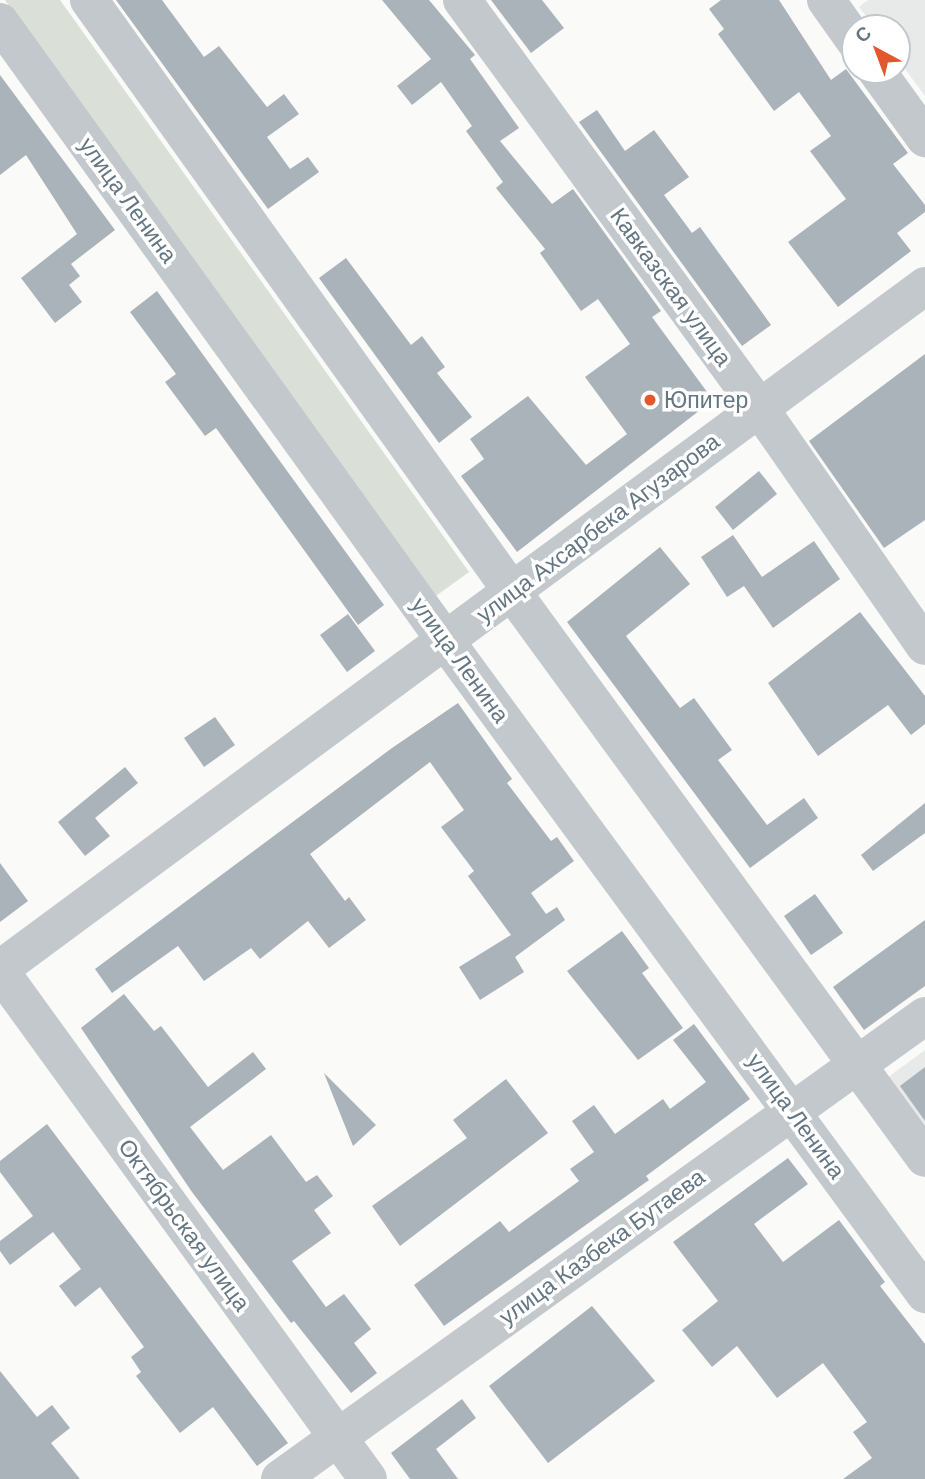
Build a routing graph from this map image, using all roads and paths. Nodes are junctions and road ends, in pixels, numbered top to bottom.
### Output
1 (89, 0) edge
2 (461, 0) edge
3 (826, 0) edge
4 (841, 21) edge
5 (0, 22) edge
6 (886, 84) edge
7 (925, 138) edge
8 (925, 286) edge
9 (758, 406) junction
10 (513, 593) junction
11 (447, 643) junction
12 (925, 646) edge
13 (0, 970) edge
14 (925, 1016) edge
15 (859, 1063) junction
16 (792, 1111) junction
17 (925, 1158) edge
18 (925, 1294) edge
19 (338, 1437) junction
20 (280, 1479) edge
21 (368, 1479) edge

1 - 10 street
2 - 9 street, Кавказская улица
3 - 4 street
5 - 11 street, улица Ленина
6 - 7 street
8 - 9 street, улица Ахсарбека Агузарова
9 - 10 street, улица Ахсарбека Агузарова
9 - 12 street, Кавказская улица
10 - 11 street, улица Ахсарбека Агузарова
10 - 15 street
11 - 13 street, улица Ахсарбека Агузарова
11 - 16 street, улица Ленина
13 - 19 street, Октябрьская улица
14 - 15 street, улица Казбека Бутаева
15 - 16 street, улица Казбека Бутаева
15 - 17 street
16 - 18 street, улица Ленина
16 - 19 street, улица Казбека Бутаева
19 - 20 street, улица Казбека Бутаева
19 - 21 street, Октябрьская улица

